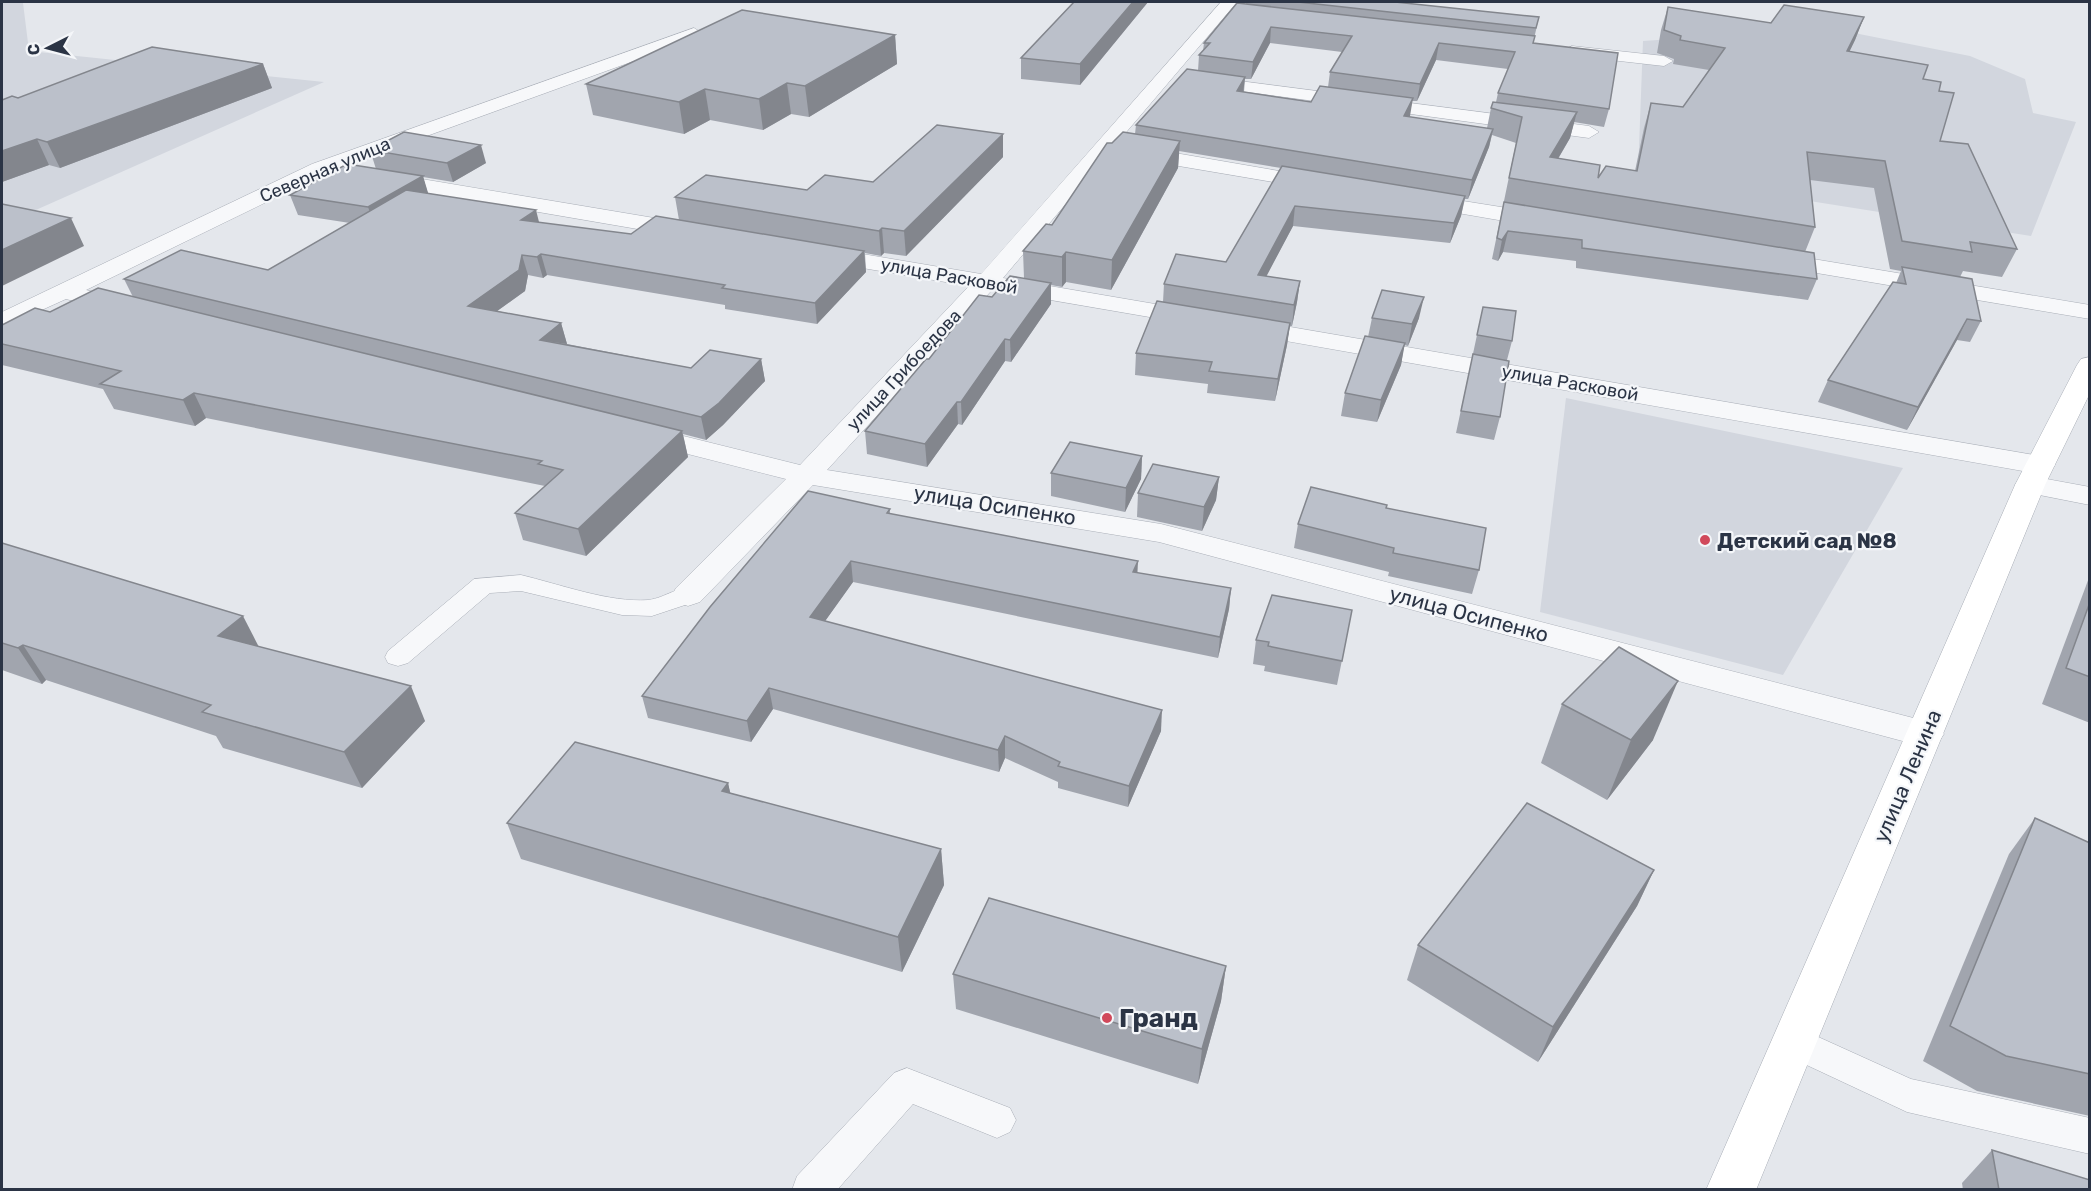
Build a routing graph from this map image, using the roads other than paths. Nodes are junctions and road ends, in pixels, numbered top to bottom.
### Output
1 (1232, 8) edge
2 (694, 33) edge
3 (1560, 49) edge
4 (1664, 61) dead end
5 (1165, 76) junction
6 (1589, 132) dead end
7 (1103, 147) junction
8 (319, 168) junction
9 (1338, 187) edge
10 (1397, 196) edge
11 (1561, 224) edge
12 (717, 236) edge
13 (800, 250) edge
14 (1749, 255) edge
15 (987, 282) junction
16 (62, 291) junction
17 (2090, 312) edge
18 (155, 314) edge
19 (2, 321) edge
20 (2090, 365) edge
21 (620, 429) edge
22 (806, 475) junction
23 (2035, 475) junction
24 (2090, 495) edge
25 (688, 595) joint
26 (398, 657) dead end
27 (1925, 734) junction
28 (1794, 1042) junction
29 (997, 1120) dead end
30 (2090, 1136) edge
31 (811, 1190) edge
32 (1731, 1190) edge

1 - 5 street, улица Грибоедова
2 - 8 street, Северная улица
3 - 4 street
5 - 6 street
5 - 7 street, улица Грибоедова
7 - 9 street
7 - 15 street, улица Грибоедова
8 - 12 street
8 - 16 street, Северная улица
10 - 11 street
13 - 15 street, улица Расковой
14 - 17 street
15 - 22 street, улица Грибоедова
15 - 23 street, улица Расковой
16 - 18 street
16 - 19 street, Северная улица
20 - 23 main road, улица Ленина
21 - 22 street, улица Осипенко
22 - 25 street, улица Грибоедова
22 - 27 street, улица Осипенко
23 - 24 street, улица Расковой
23 - 27 main road, улица Ленина
25 - 26 lane
27 - 28 main road, улица Ленина
28 - 30 lane
28 - 32 main road, улица Ленина
29 - 31 lane

